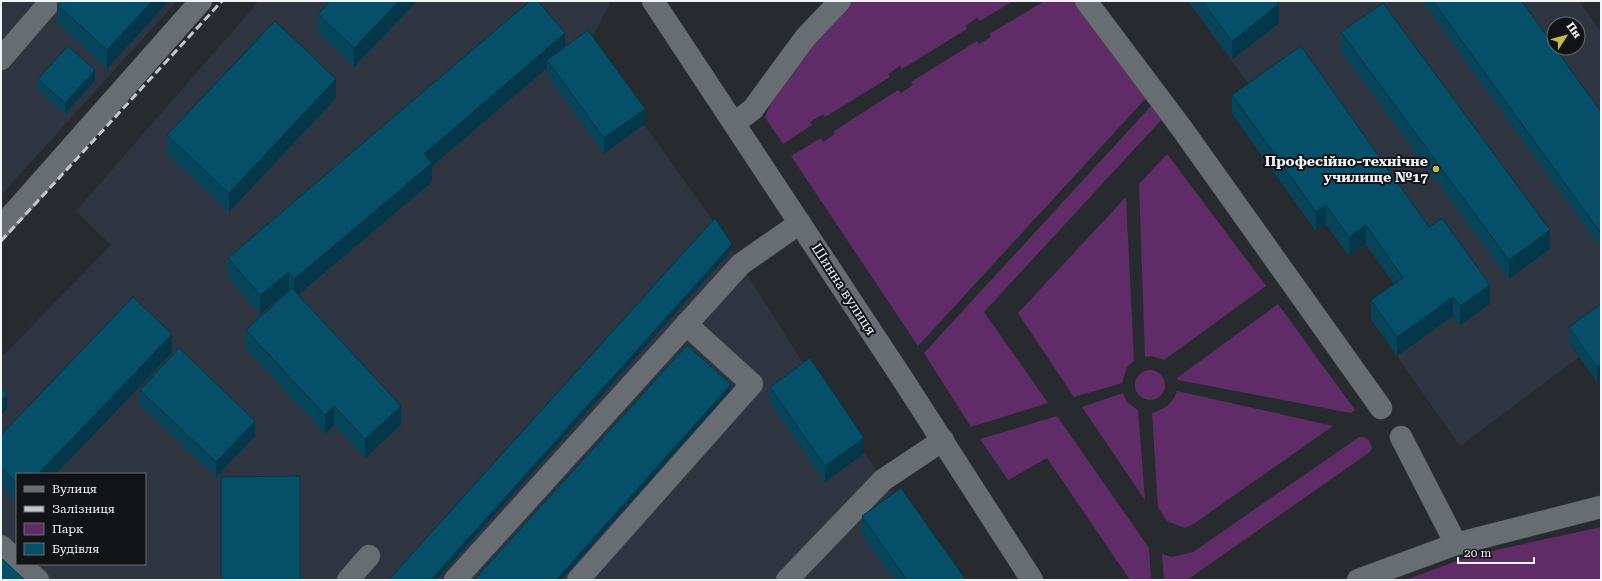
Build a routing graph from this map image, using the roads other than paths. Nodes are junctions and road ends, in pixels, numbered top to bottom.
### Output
1 (51, 1) edge
2 (201, 1) edge
3 (653, 1) edge
4 (840, 1) edge
5 (1086, 1) edge
6 (1, 60) edge
7 (735, 123) junction
8 (800, 223) junction
9 (1, 227) edge
10 (686, 324) junction
11 (1381, 408) dead end
12 (1401, 437) dead end
13 (943, 440) junction
14 (1601, 507) edge
15 (1456, 544) junction
16 (1, 546) edge
17 (369, 556) dead end
18 (16, 560) edge
19 (21, 565) edge
20 (38, 580) edge
21 (348, 580) edge
22 (455, 580) edge
23 (578, 580) edge
24 (788, 580) edge
25 (1032, 580) edge
26 (1358, 580) edge

1 - 6 street
2 - 9 street
3 - 7 street, Шинна вулиця
4 - 7 street
5 - 11 street
7 - 8 street, Шинна вулиця
8 - 10 street
8 - 13 street, Шинна вулиця
10 - 22 street
10 - 23 street
12 - 15 street
13 - 24 street
13 - 25 street, Шинна вулиця
14 - 15 street
15 - 26 street
16 - 18 street
17 - 21 street
19 - 20 street

